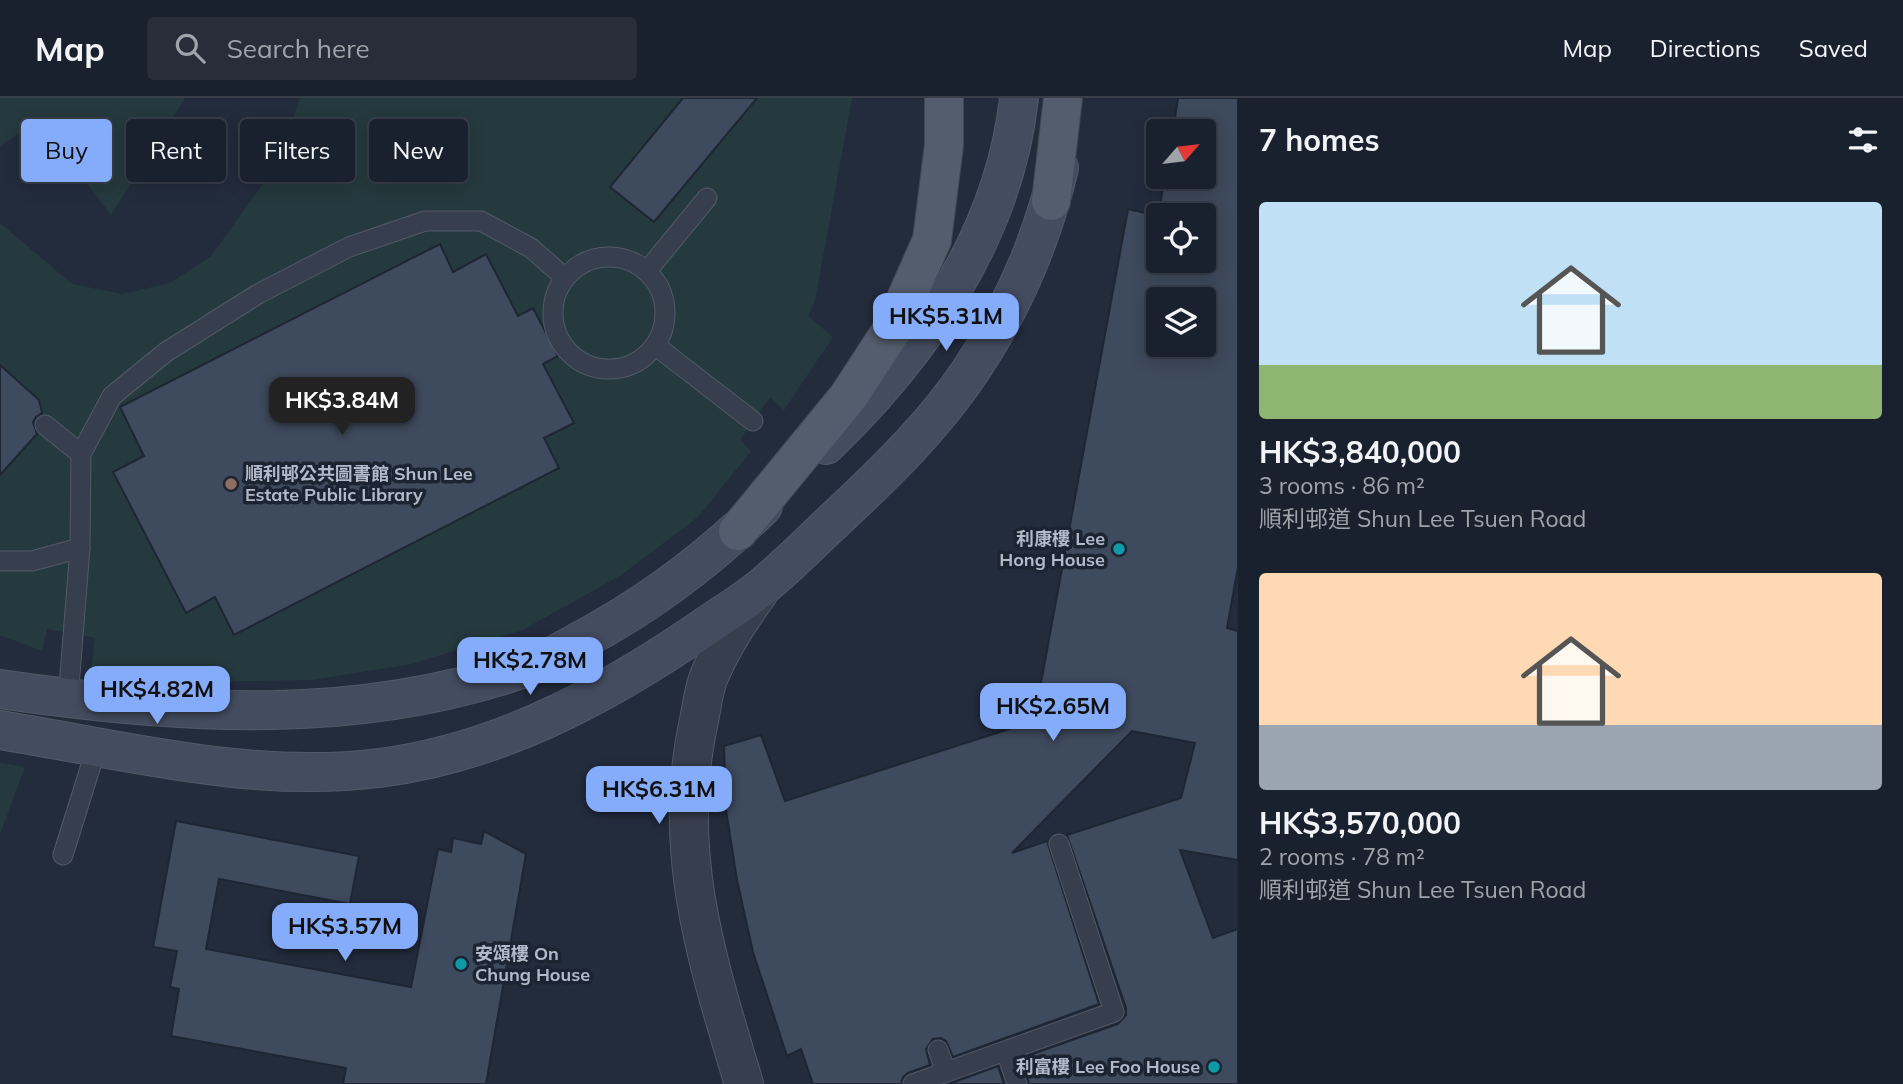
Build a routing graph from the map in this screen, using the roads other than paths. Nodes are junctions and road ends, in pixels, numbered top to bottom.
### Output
1 (944, 98) edge
2 (1019, 98) edge
3 (1063, 98) edge
4 (1076, 98) edge
5 (707, 198) dead end
6 (1051, 201) junction
7 (647, 271) junction
8 (565, 278) junction
9 (656, 346) junction
10 (753, 421) dead end
11 (45, 425) dead end
12 (81, 454) junction
13 (737, 531) junction
14 (80, 548) junction
15 (0, 561) edge
16 (762, 587) junction
17 (0, 689) edge
18 (68, 699) junction
19 (0, 730) edge
20 (97, 746) junction
21 (1059, 844) dead end
22 (63, 855) dead end
23 (938, 1050) dead end
24 (1006, 1051) junction
25 (946, 1072) junction
26 (744, 1084) edge
27 (913, 1084) edge
28 (1017, 1084) edge

1 - 13 main road
2 - 13 main road
3 - 6 main road
4 - 6 main road
5 - 7 lane
6 - 16 main road
7 - 8 lane
7 - 9 lane
8 - 9 lane
8 - 12 lane
9 - 10 lane
11 - 12 lane
12 - 14 lane
13 - 18 main road
14 - 15 lane
14 - 18 lane
16 - 20 main road
16 - 26 street
17 - 18 main road
19 - 20 main road
20 - 22 lane
21 - 24 lane
23 - 25 lane
24 - 25 lane
24 - 28 lane
25 - 27 lane

